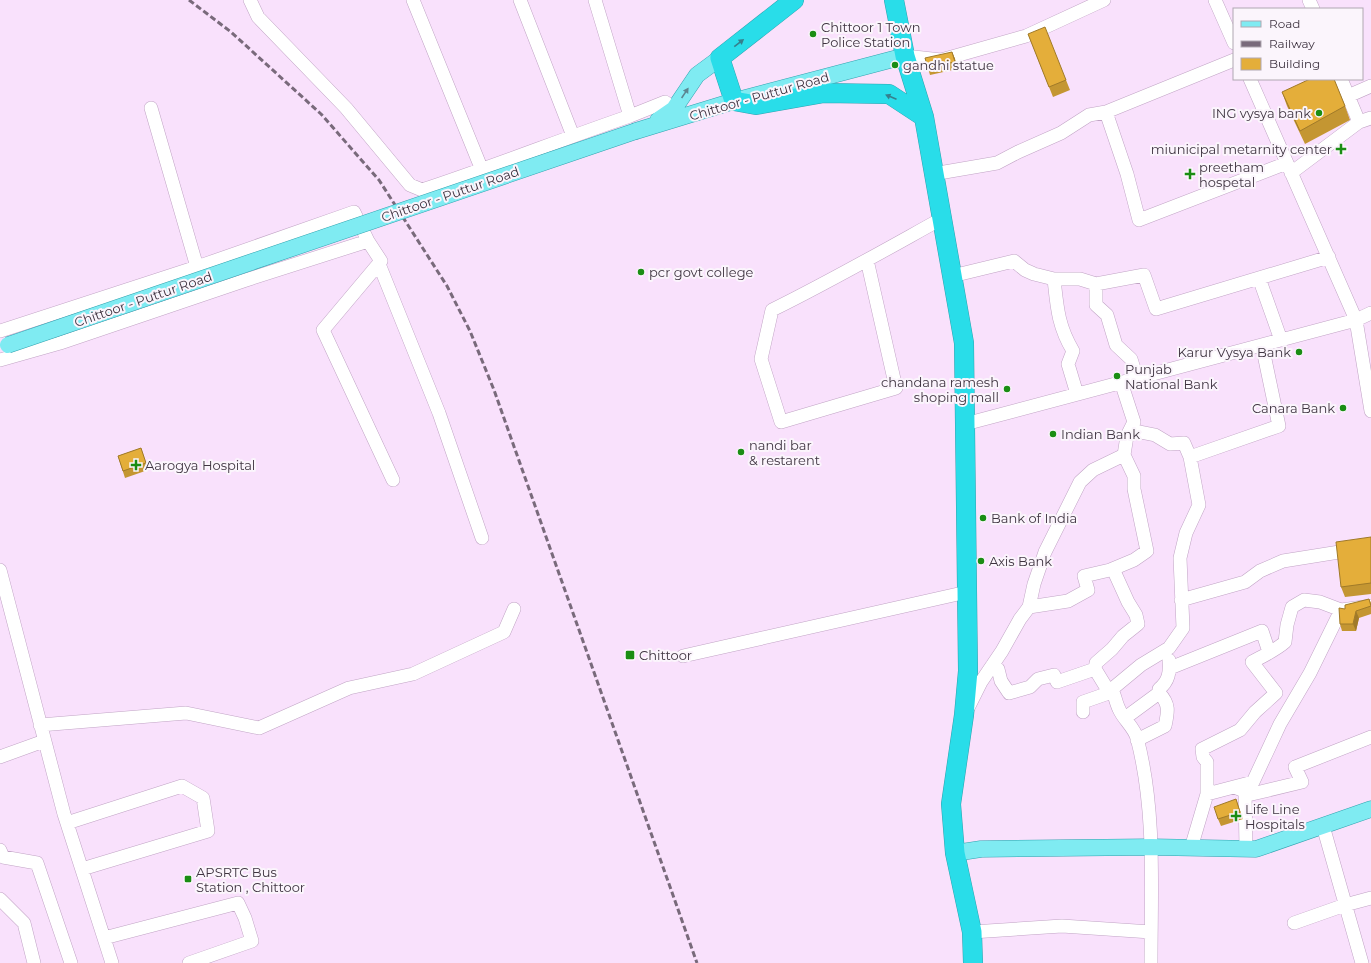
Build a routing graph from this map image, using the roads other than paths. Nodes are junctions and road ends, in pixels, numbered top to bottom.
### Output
1 (250, 0) edge
2 (413, 0) edge
3 (520, 0) edge
4 (595, 0) edge
5 (794, 0) edge
6 (894, 0) edge
7 (1104, 0) edge
8 (1215, 0) edge
9 (1233, 41) edge
10 (905, 56) junction
11 (720, 58) junction
12 (1233, 60) edge
13 (1250, 80) edge
14 (1341, 80) edge
15 (1371, 86) edge
16 (1348, 96) junction
17 (734, 101) junction
18 (151, 108) dead end
19 (1106, 112) junction
20 (680, 113) junction
21 (924, 117) junction
22 (1365, 120) edge
23 (638, 125) junction
24 (573, 136) junction
25 (1289, 168) junction
26 (482, 170) junction
27 (933, 174) junction
28 (941, 219) junction
29 (368, 241) junction
30 (1328, 257) junction
31 (867, 260) junction
32 (381, 261) junction
33 (197, 267) junction
34 (952, 276) junction
35 (1259, 278) junction
36 (1054, 279) junction
37 (1096, 284) junction
38 (1371, 314) edge
39 (1356, 320) junction
40 (0, 331) edge
41 (1280, 340) junction
42 (1262, 345) junction
43 (4, 347) edge
44 (0, 360) edge
45 (1137, 378) junction
46 (1121, 382) junction
47 (1077, 394) junction
48 (1371, 411) edge
49 (965, 424) junction
50 (1130, 430) junction
51 (1124, 454) junction
52 (1190, 457) junction
53 (393, 480) dead end
54 (482, 538) dead end
55 (1371, 547) edge
56 (1112, 569) junction
57 (0, 570) edge
58 (967, 592) junction
59 (1182, 600) junction
60 (1371, 606) edge
61 (1029, 607) junction
62 (514, 609) dead end
63 (1341, 610) junction
64 (1169, 648) junction
65 (1268, 652) junction
66 (683, 656) dead end
67 (993, 664) junction
68 (1170, 668) junction
69 (1095, 669) junction
70 (1110, 690) junction
71 (1159, 693) junction
72 (1083, 712) dead end
73 (964, 715) junction
74 (1125, 718) junction
75 (40, 725) junction
76 (1371, 737) edge
77 (1137, 740) junction
78 (44, 741) junction
79 (0, 757) edge
80 (1240, 789) junction
81 (1207, 794) junction
82 (1371, 809) edge
83 (70, 822) dead end
84 (1323, 826) junction
85 (1151, 847) junction
86 (1191, 848) junction
87 (1246, 849) junction
88 (0, 850) edge
89 (955, 853) junction
90 (82, 869) junction
91 (1371, 898) edge
92 (0, 899) edge
93 (1345, 905) junction
94 (1294, 923) dead end
95 (972, 932) junction
96 (1151, 932) junction
97 (104, 938) junction
98 (34, 963) edge
99 (71, 963) edge
100 (112, 963) edge
101 (189, 963) edge
102 (973, 963) edge
103 (1152, 963) edge
104 (1362, 963) edge

1 - 26 street
2 - 26 street
3 - 24 street
4 - 23 street
11 -> 5 highway
6 - 10 highway
7 - 10 street
8 - 9 street
10 - 17 main road, Chittoor - Puttur Road
10 - 21 highway
11 - 17 highway
20 -> 11 main road
12 - 19 street
13 - 25 street
14 - 16 street
15 - 16 street
16 - 22 street
17 - 20 main road, Chittoor - Puttur Road
21 -> 17 highway
18 - 33 street
19 - 25 street
19 - 27 street
20 - 23 main road, Chittoor - Puttur Road
21 - 27 highway
22 - 25 street
23 - 24 street
23 - 43 main road, Chittoor - Puttur Road, bridge
24 - 26 street
25 - 30 street
27 - 28 highway
28 - 31 street
28 - 34 highway
29 - 32 street
29 - 33 street
29 - 44 street
30 - 35 street
30 - 39 street
31 - 31 street
32 - 53 street
32 - 54 street
33 - 40 street
34 - 36 street
34 - 49 highway
35 - 37 street
35 - 41 street
36 - 37 street
36 - 47 street
37 - 45 street
38 - 39 street
39 - 41 street
39 - 48 street
41 - 42 street
42 - 45 street
42 - 52 street
45 - 46 street
46 - 47 street
46 - 50 street
47 - 49 street
49 - 58 highway
50 - 51 street
50 - 52 street
51 - 56 street
51 - 61 street
52 - 59 street
55 - 59 street
56 - 61 street
56 - 69 street
57 - 75 street
58 - 66 street
58 - 73 highway
59 - 64 street
60 - 63 street
61 - 67 street
62 - 75 street
63 - 65 street
63 - 80 street
64 - 68 street
64 - 70 street
65 - 68 street
65 - 81 street
67 - 69 street
67 - 73 street
68 - 71 street
69 - 70 street
70 - 72 street
70 - 74 street
71 - 74 street
71 - 77 street
73 - 89 highway
74 - 77 street
75 - 78 street
76 - 80 street
77 - 85 street
78 - 79 street
78 - 90 street
80 - 81 street
80 - 87 street
81 - 86 street
82 - 84 main road
83 - 90 street
84 - 87 main road
84 - 93 street
85 - 86 main road
85 - 89 main road
85 - 96 street
86 - 87 main road
88 - 99 street
89 - 95 highway
90 - 97 street
91 - 93 street
92 - 98 street
93 - 94 street
93 - 104 street
95 - 96 street
95 - 102 highway
96 - 103 street
97 - 100 street
97 - 101 street

